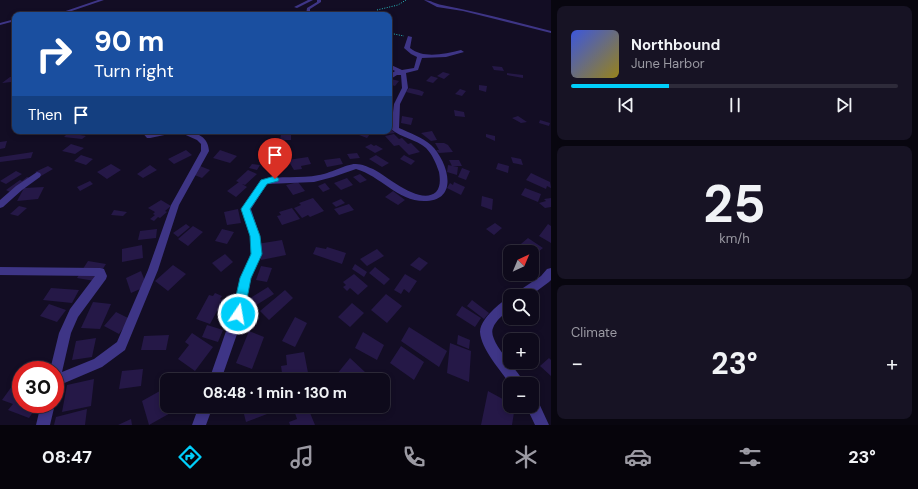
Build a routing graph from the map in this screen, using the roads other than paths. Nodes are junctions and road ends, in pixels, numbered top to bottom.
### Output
1 (102, 0) edge
2 (311, 0) edge
3 (319, 0) edge
4 (379, 0) edge
5 (384, 0) edge
6 (426, 0) edge
7 (296, 7) road end
8 (65, 12) edge
9 (308, 12) edge
10 (12, 21) edge
11 (0, 24) edge
12 (551, 32) edge
13 (410, 38) road end
14 (461, 52) dead end
15 (420, 56) junction
16 (392, 67) edge
17 (402, 72) junction
18 (392, 75) edge
19 (148, 134) edge
20 (160, 134) edge
21 (190, 134) edge
22 (37, 175) dead end
23 (0, 205) edge
24 (0, 271) edge
25 (551, 272) edge
26 (531, 289) edge
27 (503, 308) edge
28 (58, 361) edge
29 (217, 373) edge
30 (64, 377) edge
31 (513, 377) edge
32 (46, 413) edge
33 (203, 413) edge
34 (536, 413) edge
35 (43, 425) edge
36 (199, 425) edge
37 (542, 425) edge

1 - 8 street
2 - 7 street
3 - 9 street
4 - 5 street
6 - 12 street
10 - 11 street
13 - 15 street
14 - 15 street
15 - 17 street
16 - 17 street
17 - 18 street
17 - 29 street
19 - 20 street
21 - 30 street
22 - 23 street
24 - 28 street
25 - 26 street
27 - 31 street
32 - 35 street
33 - 36 street
34 - 37 street

